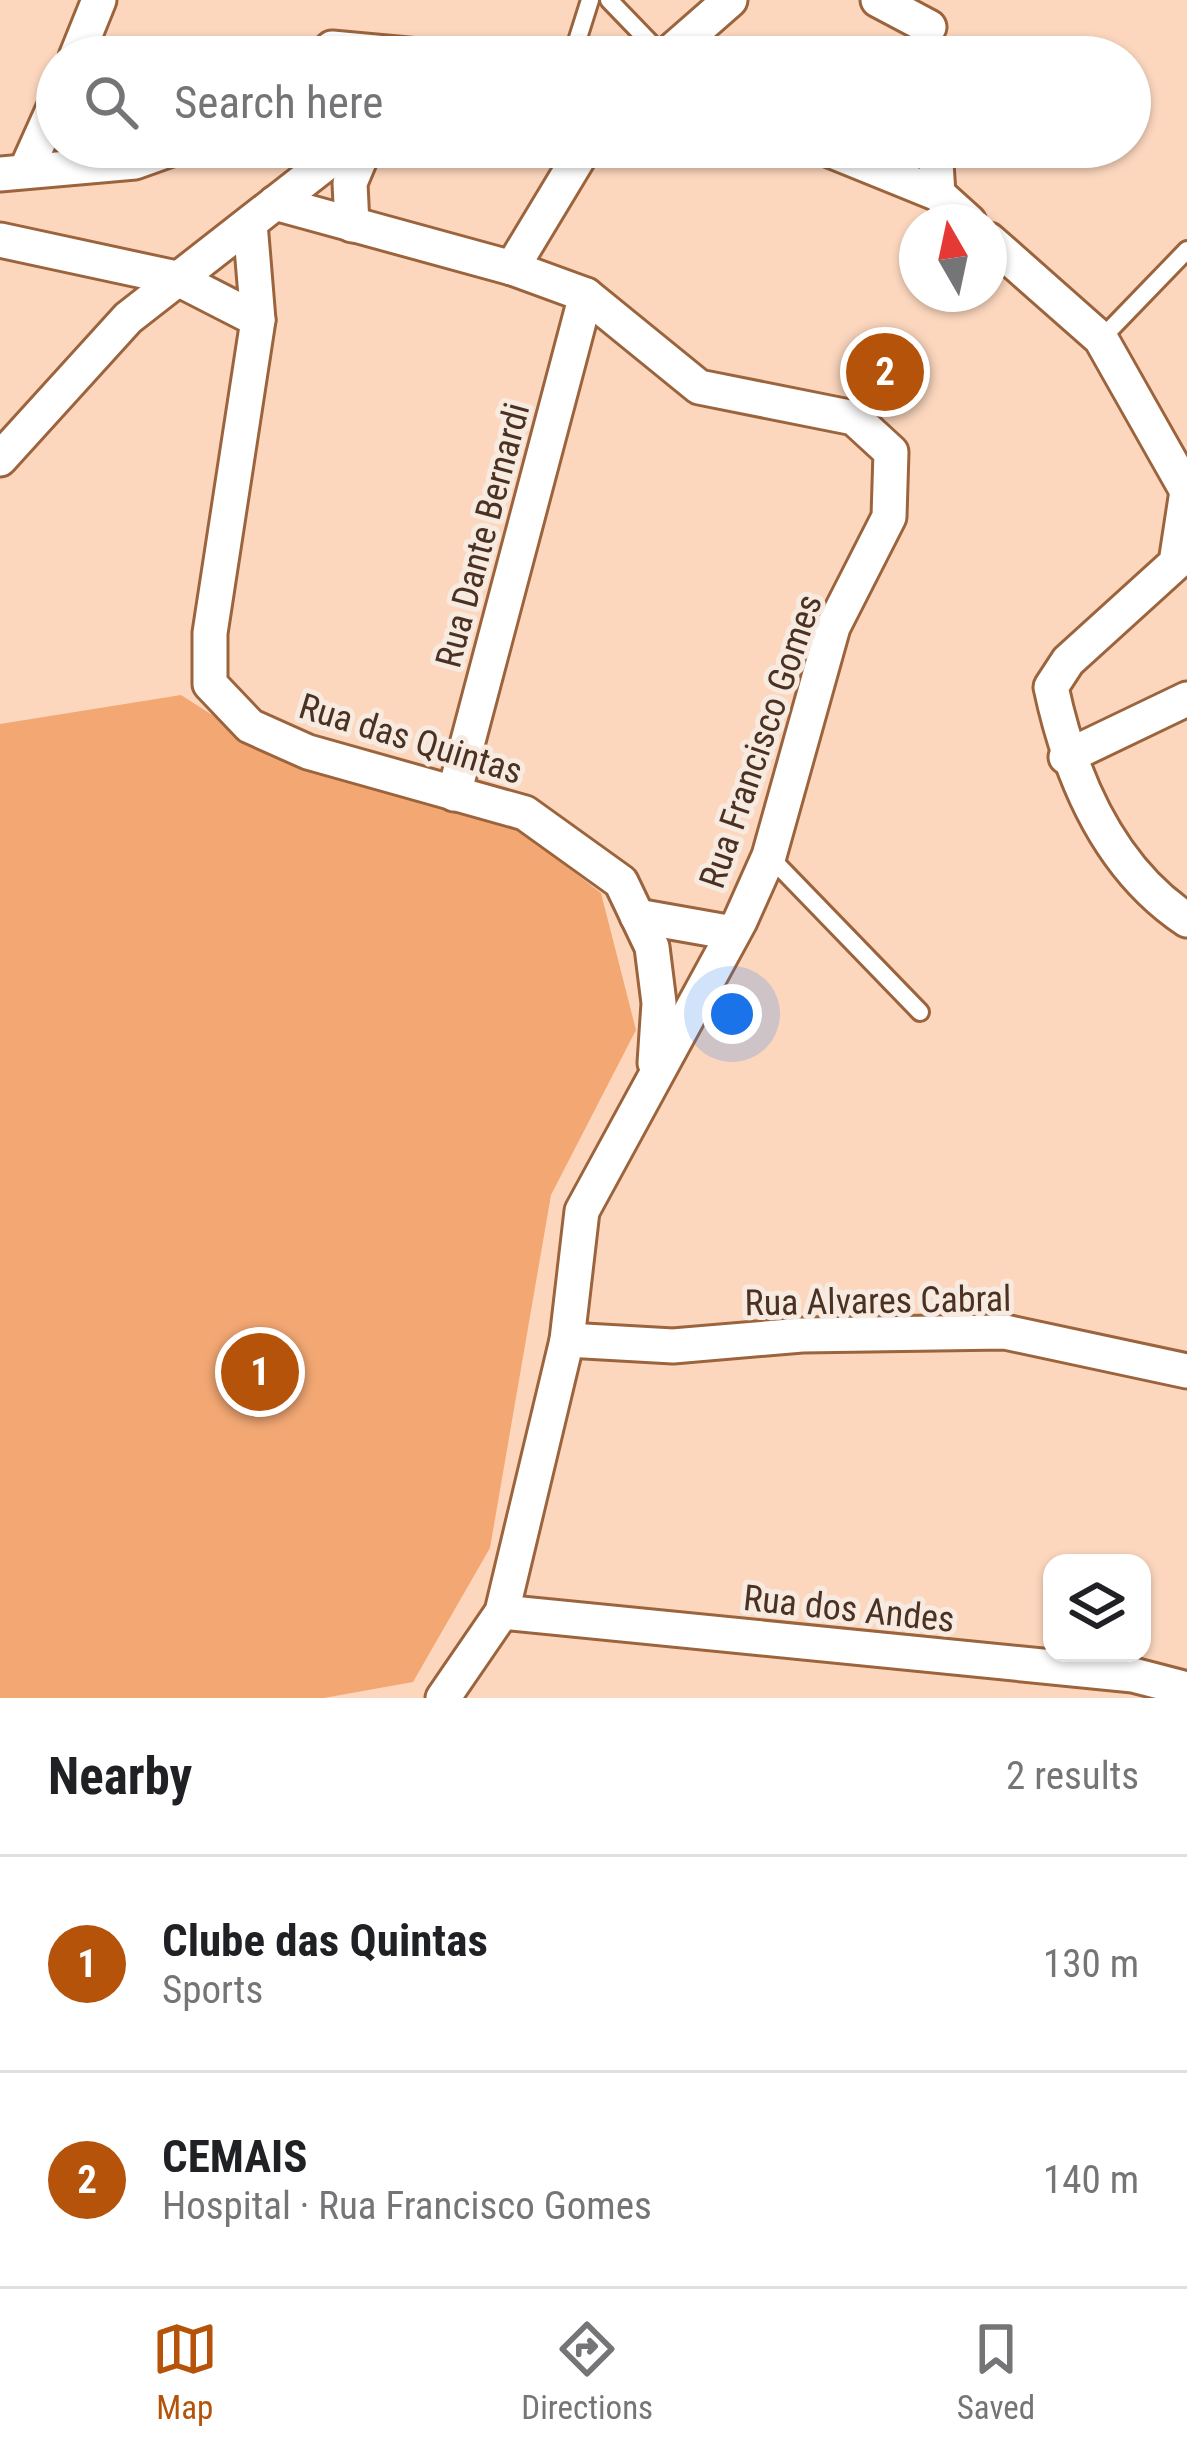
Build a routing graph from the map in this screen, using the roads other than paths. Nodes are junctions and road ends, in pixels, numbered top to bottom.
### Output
1 (99, 0) edge
2 (590, 0) edge
3 (609, 0) edge
4 (730, 0) edge
5 (878, 0) edge
6 (929, 28) edge
7 (84, 36) edge
8 (579, 36) edge
9 (644, 36) edge
10 (688, 36) edge
11 (36, 135) edge
12 (62, 168) edge
13 (320, 168) edge
14 (356, 168) edge
15 (572, 168) edge
16 (874, 168) edge
17 (936, 168) edge
18 (13, 172) edge
19 (938, 194) junction
20 (949, 204) edge
21 (263, 213) junction
22 (352, 225) junction
23 (0, 240) edge
24 (1187, 250) edge
25 (1007, 256) edge
26 (512, 268) junction
27 (176, 278) junction
28 (586, 296) junction
29 (258, 320) junction
30 (1101, 339) junction
31 (0, 459) edge
32 (1187, 491) edge
33 (1187, 699) edge
34 (1066, 757) junction
35 (454, 794) junction
36 (769, 856) junction
37 (638, 916) junction
38 (1187, 920) edge
39 (733, 933) junction
40 (920, 1012) dead end
41 (655, 1070) junction
42 (567, 1340) junction
43 (1187, 1371) edge
44 (502, 1612) junction
45 (1187, 1689) edge
46 (443, 1698) edge

1 - 7 street
2 - 8 lane
3 - 9 lane
4 - 10 street
5 - 6 street
11 - 18 street
12 - 18 street
13 - 21 street
14 - 22 street
15 - 26 street
16 - 19 street
17 - 19 street
19 - 20 street
21 - 22 street, Rua Francisco Gomes
21 - 27 street
21 - 29 street
22 - 26 street, Rua Francisco Gomes
23 - 27 street
24 - 30 lane
25 - 30 street
26 - 28 street, Rua Francisco Gomes
27 - 29 street
27 - 31 street
28 - 35 street, Rua Dante Bernardi
28 - 36 street, Rua Francisco Gomes
29 - 35 street, Rua das Quintas
30 - 32 street
32 - 34 street
33 - 34 street
34 - 38 street
35 - 37 street, Rua das Quintas
36 - 39 street, Rua Francisco Gomes
36 - 40 lane
37 - 39 street
37 - 41 street, Rua das Quintas
39 - 41 street, Rua Francisco Gomes
41 - 42 street, Rua Francisco Gomes
42 - 43 street, Rua Alvares Cabral
42 - 44 street
44 - 45 street, Rua dos Andes
44 - 46 street

